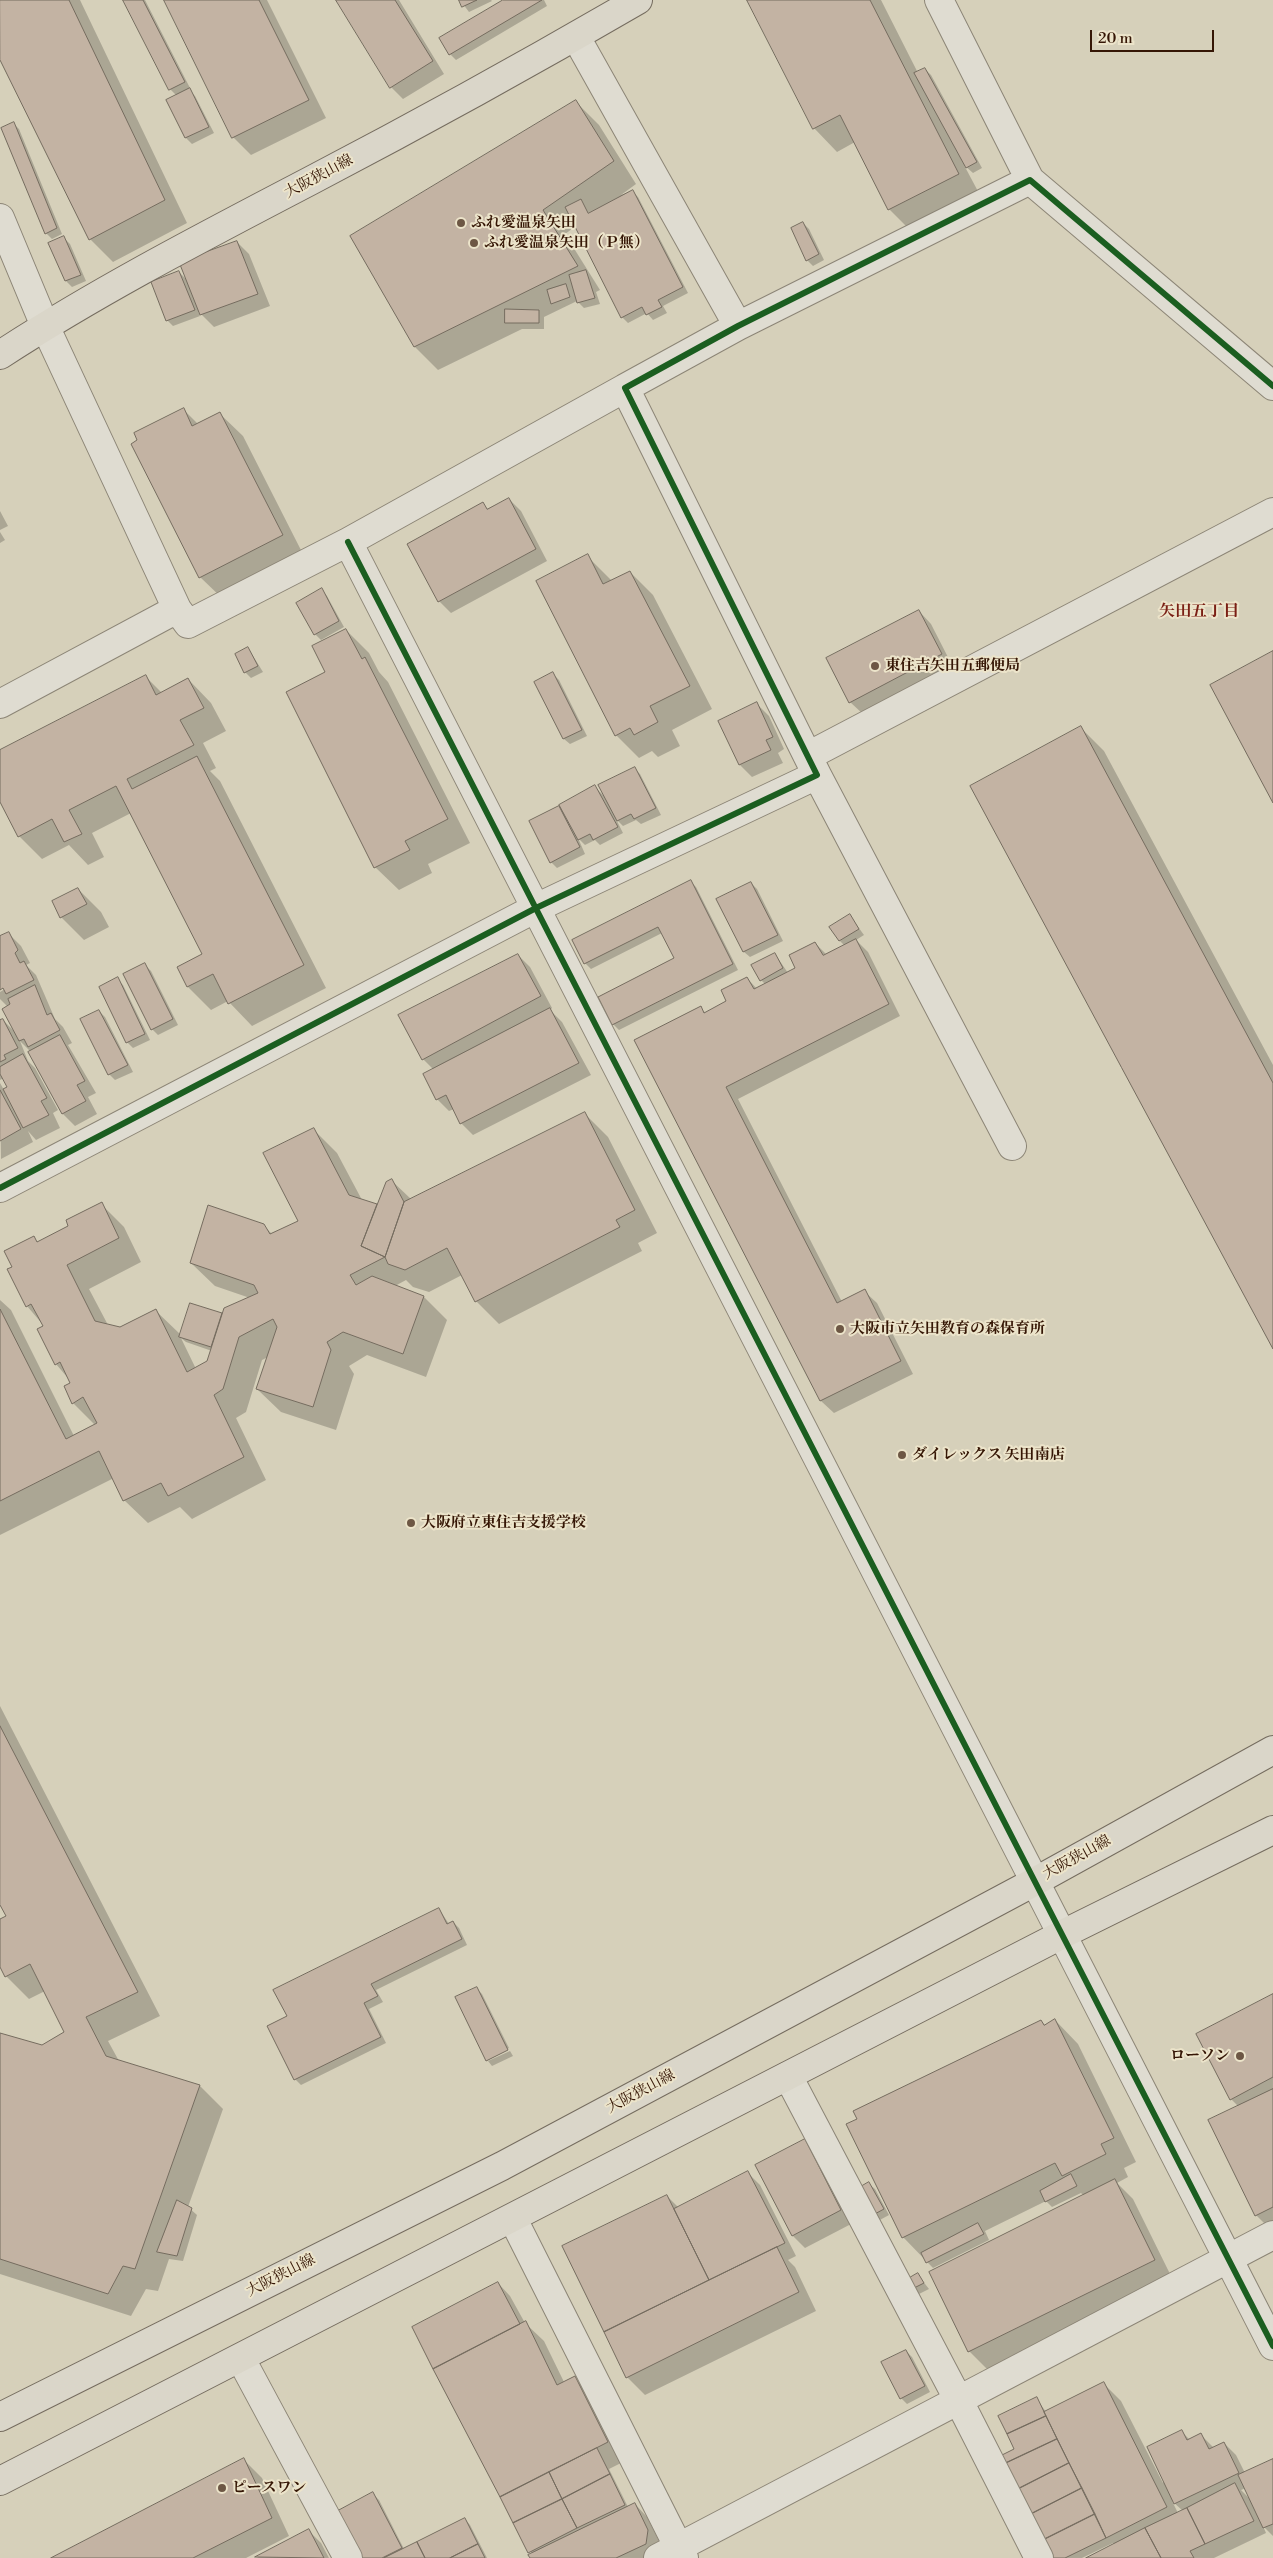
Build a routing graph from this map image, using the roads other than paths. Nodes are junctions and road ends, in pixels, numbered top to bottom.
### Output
1 (638, 0) edge
2 (939, 0) edge
3 (576, 37) junction
4 (1030, 180) junction
5 (0, 218) edge
6 (45, 326) junction
7 (738, 326) junction
8 (0, 355) edge
9 (1273, 386) edge
10 (624, 388) junction
11 (1273, 512) edge
12 (348, 542) junction
13 (178, 609) junction
14 (0, 704) edge
15 (812, 766) junction
16 (536, 908) junction
17 (1012, 1146) dead end
18 (0, 1188) edge
19 (1273, 1750) edge
20 (1273, 1830) edge
21 (1036, 1881) junction
22 (1063, 1934) junction
23 (788, 2076) junction
24 (513, 2219) junction
25 (1273, 2234) edge
26 (1229, 2256) junction
27 (1273, 2346) edge
28 (241, 2359) junction
29 (960, 2401) junction
30 (0, 2417) edge
31 (0, 2481) edge
32 (674, 2554) edge
33 (348, 2558) edge
34 (1039, 2558) edge

1 - 3 main road, 大阪狭山線
2 - 4 street
3 - 6 main road, 大阪狭山線
3 - 7 street
4 - 7 street
4 - 9 street
5 - 6 street
6 - 8 main road, 大阪狭山線
6 - 13 street
7 - 10 street
10 - 12 street
10 - 15 street
11 - 15 street
12 - 13 street
12 - 16 street
13 - 14 street
15 - 16 street
15 - 17 street
16 - 18 street
16 - 21 street
19 - 21 main road, 大阪狭山線
20 - 22 main road
21 - 22 street
21 - 30 main road, 大阪狭山線
22 - 23 main road
22 - 26 street
23 - 24 main road
23 - 29 street
24 - 28 main road
24 - 32 street
25 - 26 street
26 - 27 street
26 - 29 street
28 - 31 main road
28 - 33 street
29 - 32 street
29 - 34 street

